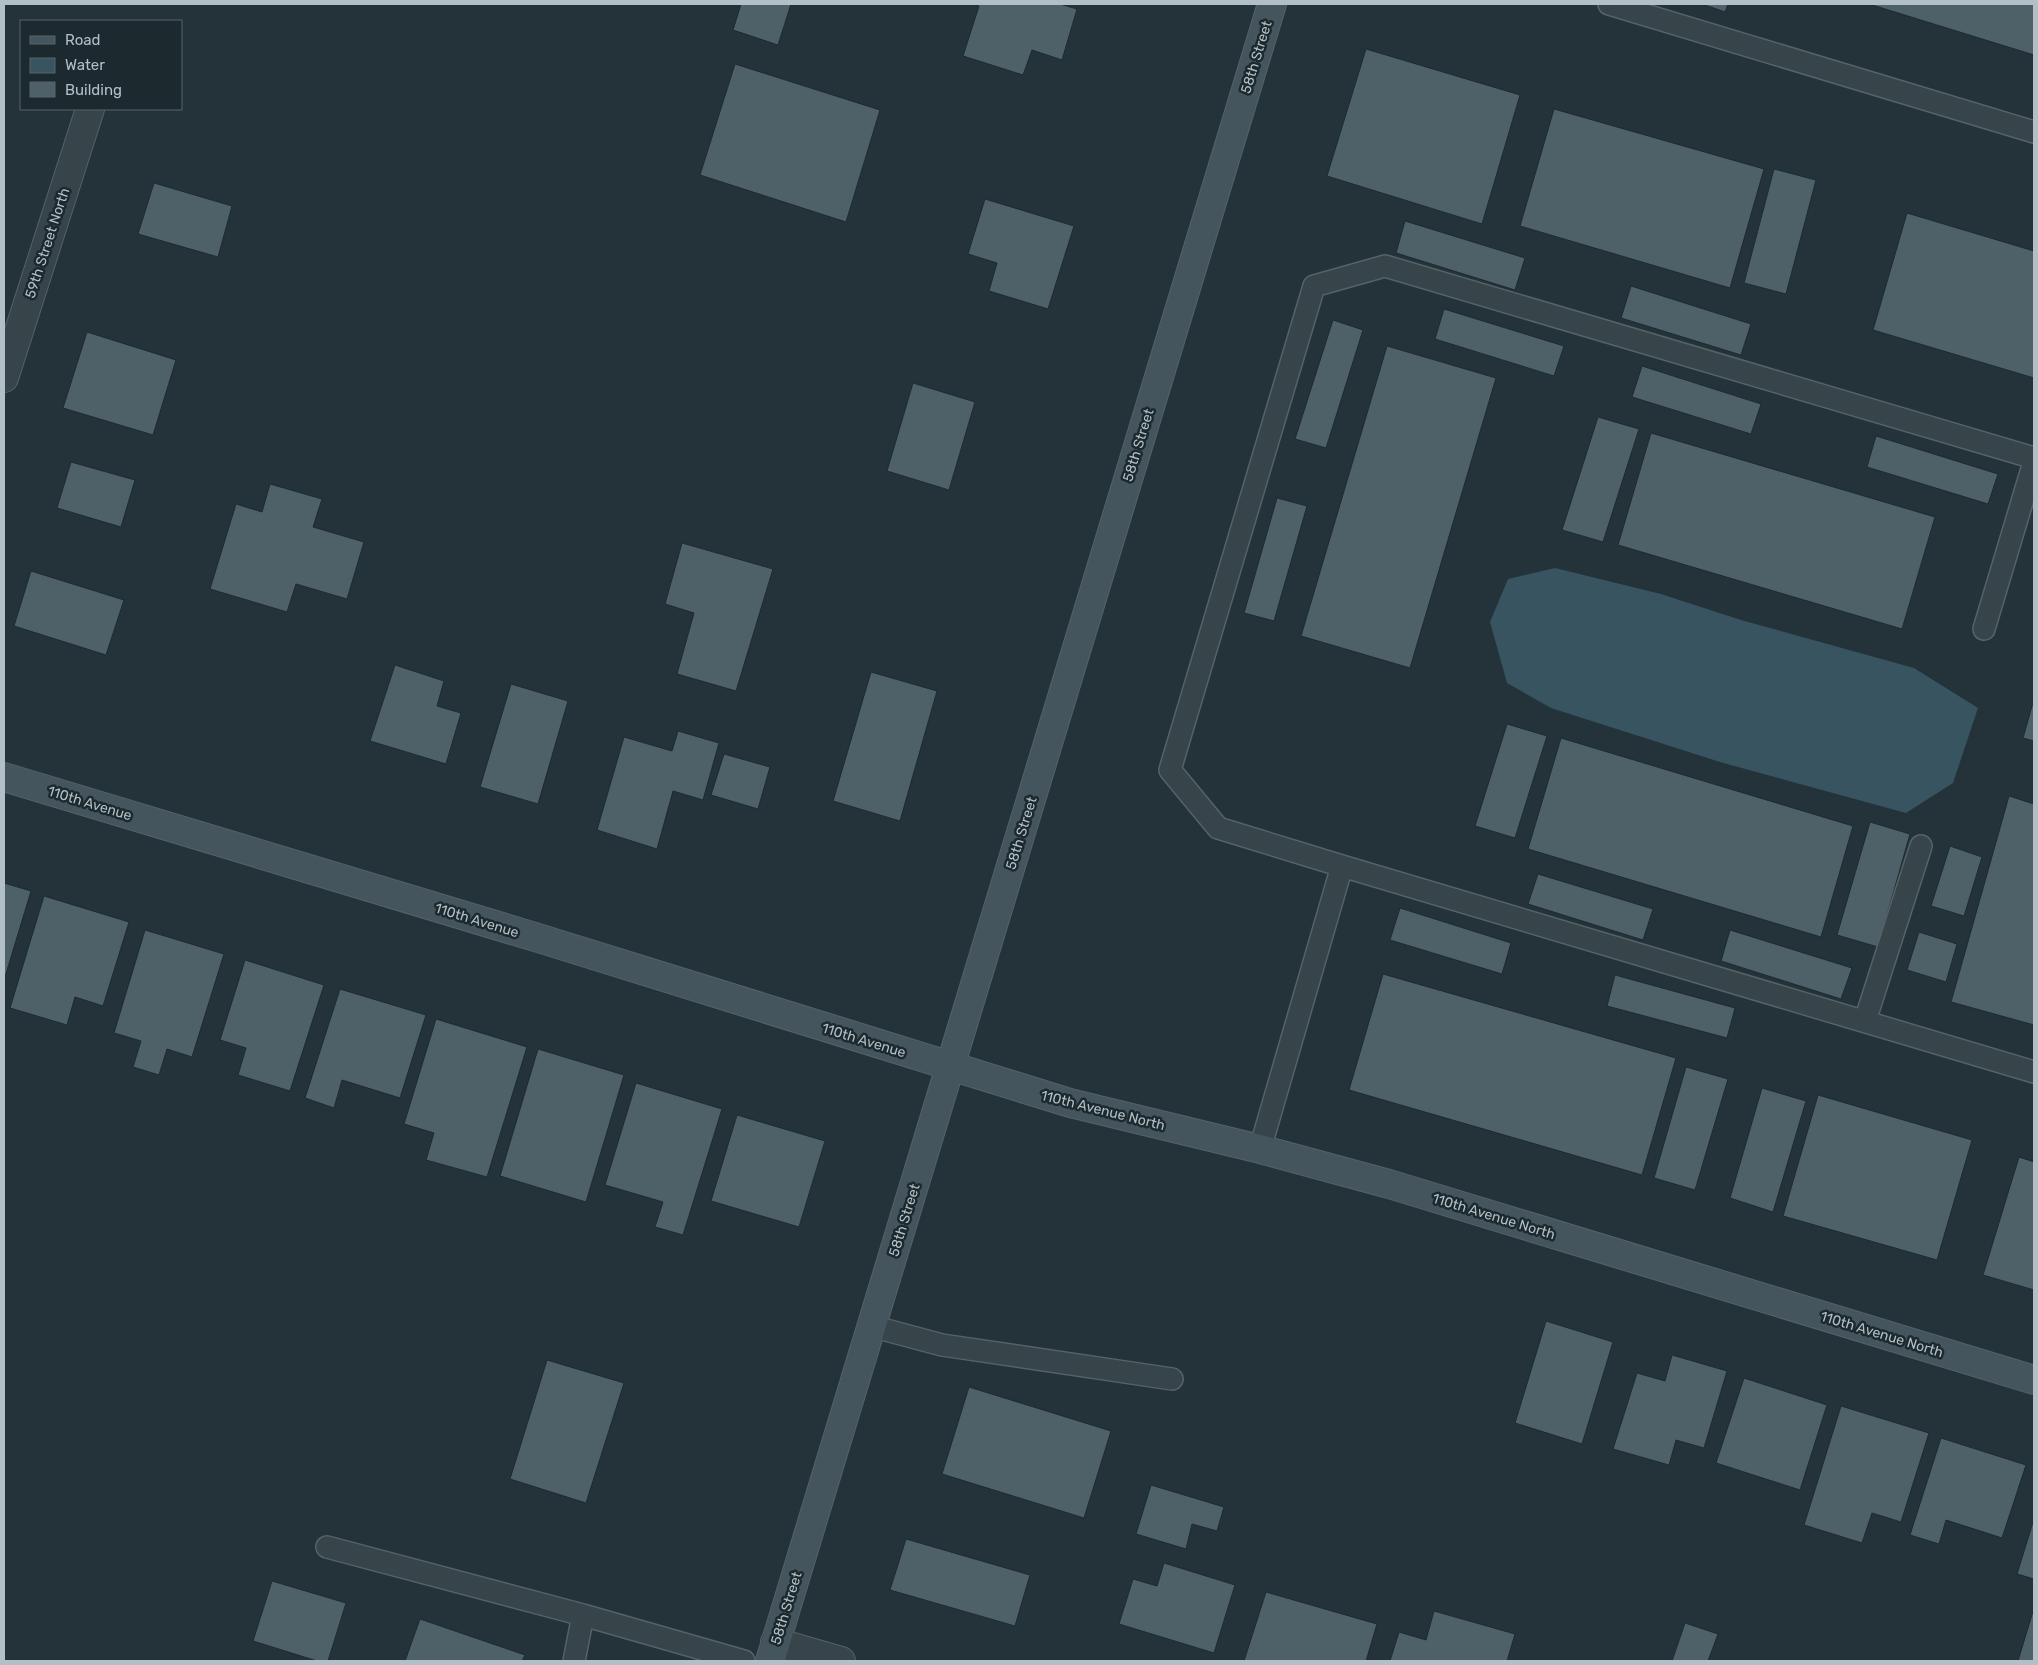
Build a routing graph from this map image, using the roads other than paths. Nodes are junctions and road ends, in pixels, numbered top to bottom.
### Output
1 (1272, 4) edge
2 (1609, 4) edge
3 (90, 110) edge
4 (2034, 132) edge
5 (4, 378) edge
6 (2034, 458) edge
7 (2034, 462) edge
8 (1984, 629) dead end
9 (4, 777) edge
10 (1921, 846) dead end
11 (1342, 866) junction
12 (1865, 1021) junction
13 (950, 1066) junction
14 (2034, 1072) edge
15 (1260, 1148) junction
16 (871, 1326) junction
17 (1172, 1379) dead end
18 (2034, 1380) edge
19 (326, 1547) dead end
20 (583, 1615) junction
21 (773, 1652) edge
22 (574, 1661) edge
23 (744, 1661) edge
24 (841, 1661) edge

1 - 13 street, 58th Street
2 - 4 lane
3 - 5 street, 59th Street North
6 - 11 lane
7 - 8 lane
9 - 13 street, 110th Avenue
10 - 12 lane
11 - 12 lane
11 - 15 lane
12 - 14 lane
13 - 15 street, 110th Avenue North
13 - 16 street, 58th Street
15 - 18 street, 110th Avenue North
16 - 17 lane
16 - 21 street, 58th Street
19 - 20 lane
20 - 22 lane
20 - 23 lane
21 - 24 street

